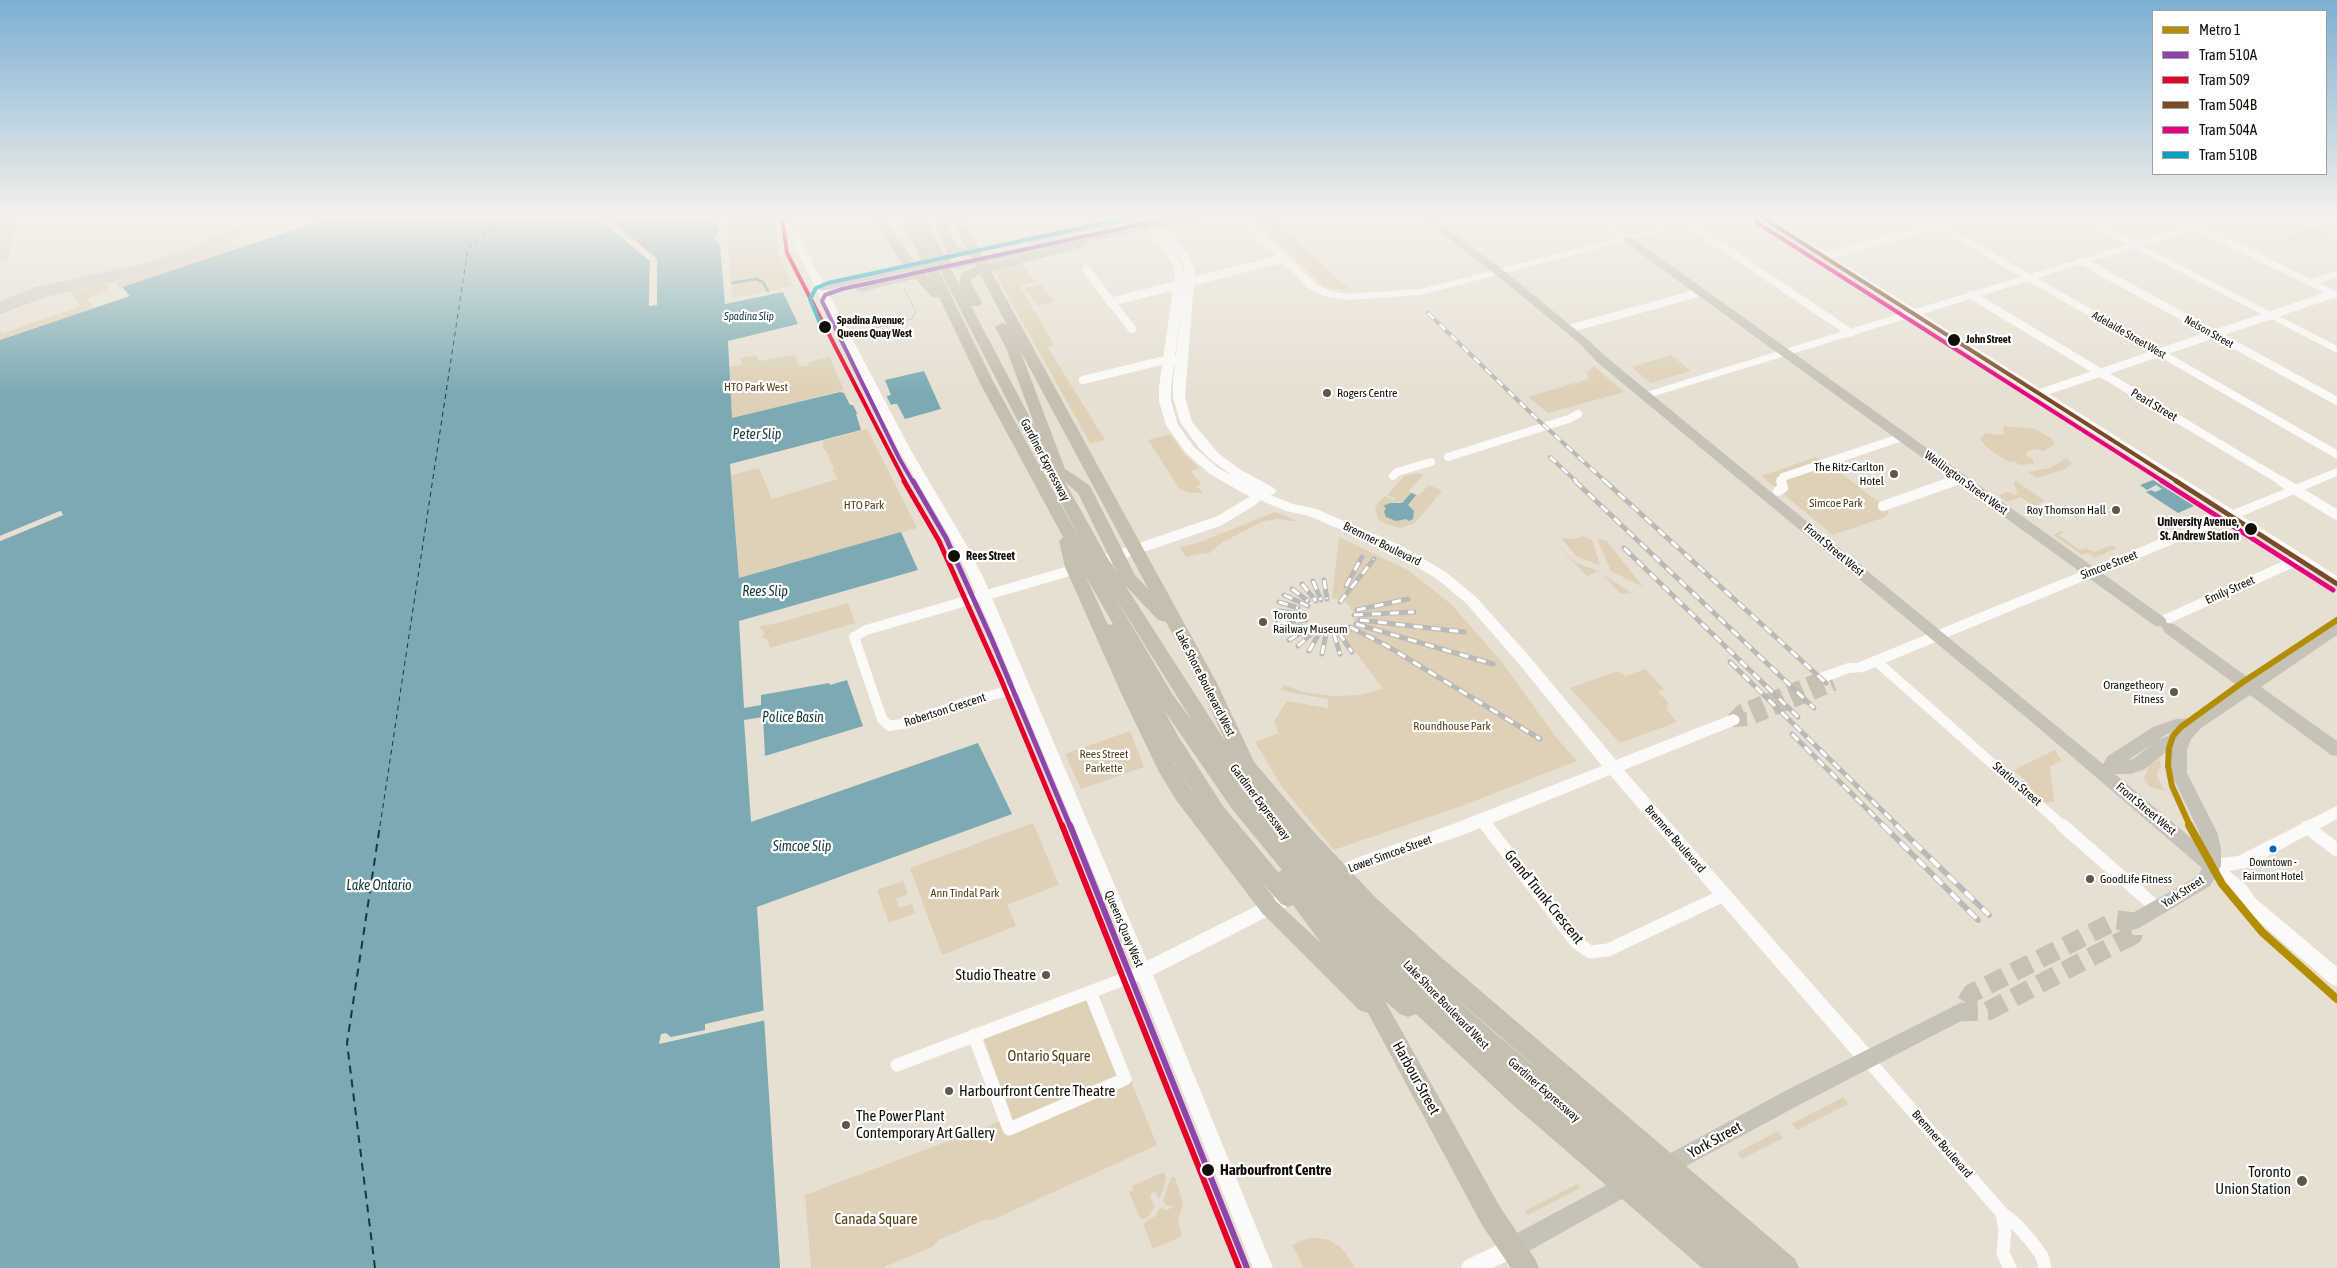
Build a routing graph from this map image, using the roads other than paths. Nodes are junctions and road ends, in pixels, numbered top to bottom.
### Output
1 (815, 275) edge
2 (899, 275) edge
3 (925, 275) edge
4 (935, 275) edge
5 (949, 275) edge
6 (969, 275) edge
7 (985, 275) edge
8 (986, 275) edge
9 (1091, 275) edge
10 (1188, 275) edge
11 (1213, 275) edge
12 (1301, 275) edge
13 (1486, 275) edge
14 (1503, 275) edge
15 (1678, 275) edge
16 (1766, 275) edge
17 (1855, 275) edge
18 (2024, 275) edge
19 (2038, 275) edge
20 (2108, 275) edge
21 (2193, 275) edge
22 (2294, 275) edge
23 (2333, 275) edge
24 (2029, 278) junction
25 (1185, 282) junction
26 (2310, 283) junction
27 (1702, 292) junction
28 (824, 293) junction
29 (1972, 295) junction
30 (2335, 295) edge
31 (1109, 300) junction
32 (1914, 313) junction
33 (2269, 315) junction
34 (1132, 329) dead end
35 (1568, 329) junction
36 (1851, 333) junction
37 (2213, 333) junction
38 (2337, 350) edge
39 (1785, 352) junction
40 (2158, 352) junction
41 (1175, 360) junction
42 (2099, 372) junction
43 (1023, 379) junction
44 (1083, 380) dead end
45 (2040, 393) junction
46 (1647, 395) junction
47 (2337, 402) edge
48 (1578, 414) dead end
49 (1902, 437) junction
50 (2337, 454) edge
51 (1448, 457) dead end
52 (1033, 459) junction
53 (1431, 462) dead end
54 (2337, 472) edge
55 (1393, 476) dead end
56 (1960, 479) junction
57 (1778, 490) dead end
58 (2294, 490) junction
59 (1262, 492) junction
60 (1066, 502) junction
61 (1883, 506) dead end
62 (2231, 515) junction
63 (2337, 515) edge
64 (1064, 525) junction
65 (1136, 550) junction
66 (1116, 557) junction
67 (2300, 559) junction
68 (1080, 568) junction
69 (2091, 572) junction
70 (2337, 582) edge
71 (983, 595) junction
72 (1096, 596) junction
73 (2165, 625) junction
74 (2337, 628) edge
75 (1936, 635) junction
76 (1182, 637) junction
77 (1876, 661) junction
78 (1830, 680) tunnel mouth
79 (1022, 687) junction
80 (2249, 687) junction
81 (1187, 697) junction
82 (1733, 720) dead end
83 (2189, 730) junction
84 (2337, 750) edge
85 (1613, 768) junction
86 (2108, 770) junction
87 (2337, 812) edge
88 (1482, 820) junction
89 (2307, 827) junction
90 (2337, 850) edge
91 (2212, 866) junction
92 (1327, 879) junction
93 (1297, 894) junction
94 (1724, 896) junction
95 (1269, 907) junction
96 (2157, 908) junction
97 (2133, 922) tunnel mouth
98 (2319, 957) junction
99 (2337, 966) edge
100 (1142, 972) junction
101 (2337, 978) edge
102 (1090, 992) junction
103 (1960, 1012) dead end
104 (1382, 1017) junction
105 (974, 1035) junction
106 (1868, 1059) junction
107 (897, 1065) dead end
108 (1520, 1096) junction
109 (1669, 1166) junction
110 (1638, 1179) junction
111 (2002, 1213) junction
112 (1519, 1258) edge
113 (1263, 1268) edge
114 (1471, 1268) edge
115 (1722, 1268) edge
116 (1741, 1268) edge
117 (1754, 1268) edge
118 (1786, 1268) edge
119 (2010, 1268) edge
120 (2045, 1268) edge

1 - 28 street, Queens Quay West
2 - 28 main road
3 - 52 highway
4 - 64 highway, Gardiner Expressway
5 - 60 highway, Gardiner Expressway
6 - 43 highway
7 - 43 highway
8 - 65 highway, Lake Shore Boulevard West
9 - 31 street
10 - 25 street, Bremner Boulevard
11 - 25 street
12 - 13 street
14 - 35 main road, Front Street West
15 - 27 main road, Wellington Street West
16 - 36 street
17 - 32 street
18 - 24 street, Adelaide Street West
19 - 24 street
20 - 37 street, Nelson Street
21 - 33 street
22 - 26 street
23 - 26 street
24 - 29 street
24 - 40 street, Adelaide Street West
25 - 31 street
25 - 41 street, Bremner Boulevard
26 - 30 street
27 - 35 street
27 - 39 main road, Wellington Street West
28 - 71 street, Queens Quay West
29 - 32 street
29 - 42 street, Pearl Street
30 - 33 street
31 - 34 street
32 - 36 street
32 - 45 street
33 - 37 street
33 - 38 street
35 - 46 main road, Front Street West
36 - 39 street
37 - 40 street
37 - 47 street, Nelson Street
39 - 46 street
39 - 49 main road, Wellington Street West
40 - 42 street
40 - 50 street, Adelaide Street West
41 - 44 street
41 - 59 street, Bremner Boulevard
42 - 45 street
42 - 58 street, Pearl Street
43 - 60 highway
45 - 62 street
46 - 75 main road, Front Street West
48 - 51 street
49 - 56 main road, Wellington Street West
49 - 57 street
52 - 66 highway
52 - 68 highway
53 - 55 street
54 - 58 street, Simcoe Street
56 - 61 street
56 - 69 main road, Wellington Street West
58 - 62 street, Simcoe Street
58 - 63 street, Pearl Street
59 - 65 street
59 - 85 street, Bremner Boulevard
60 - 81 highway, Gardiner Expressway
62 - 67 street
62 - 69 street, Simcoe Street
64 - 95 highway
64 - 108 highway, Gardiner Expressway
65 - 66 street
65 - 76 highway, Lake Shore Boulevard West
66 - 68 street
66 - 76 highway
67 - 70 street
67 - 73 street, Emily Street
68 - 71 street
68 - 72 highway
69 - 73 main road, Wellington Street West
69 - 75 street, Simcoe Street
71 - 79 street, Queens Quay West
71 - 79 street, Robertson Crescent
72 - 93 highway
72 - 108 highway
73 - 80 main road, Wellington Street West
74 - 80 main road
75 - 77 street
75 - 86 main road, Front Street West
76 - 92 highway, Lake Shore Boulevard West
77 - 78 street
77 - 96 street, Station Street
79 - 100 street, Queens Quay West
80 - 83 main road
80 - 84 main road, Wellington Street West
81 - 109 highway
81 - 117 highway, Gardiner Expressway
82 - 85 street, Lower Simcoe Street
83 - 86 main road
83 - 91 main road
85 - 88 street, Lower Simcoe Street
85 - 94 street, Bremner Boulevard
86 - 91 main road, Front Street West
87 - 89 street, York Street
88 - 92 street, Lower Simcoe Street
88 - 94 street, Grand Trunk Crescent
89 - 90 street
89 - 91 street, York Street
91 - 96 main road, York Street
91 - 98 street, Front Street West
92 - 93 street, Lower Simcoe Street
92 - 110 highway, Lake Shore Boulevard West
93 - 95 street, Lower Simcoe Street
93 - 104 highway, Harbour Street
94 - 106 street, Bremner Boulevard
95 - 100 street, Lower Simcoe Street
95 - 104 highway
96 - 97 main road, York Street
98 - 99 street, Front Street West
98 - 101 street, Front Street West
100 - 102 street, Lower Simcoe Street
100 - 113 street, Queens Quay West
102 - 105 street, Lower Simcoe Street
102 - 105 street
103 - 106 main road, York Street
104 - 112 highway, Harbour Street
105 - 107 street, Lower Simcoe Street
106 - 109 main road, York Street
106 - 111 street, Bremner Boulevard
108 - 115 highway, Gardiner Expressway
109 - 110 main road, York Street
109 - 118 highway
110 - 112 main road, York Street
110 - 116 highway, Lake Shore Boulevard West
111 - 119 street
111 - 120 street, Bremner Boulevard
112 - 114 street, York Street

